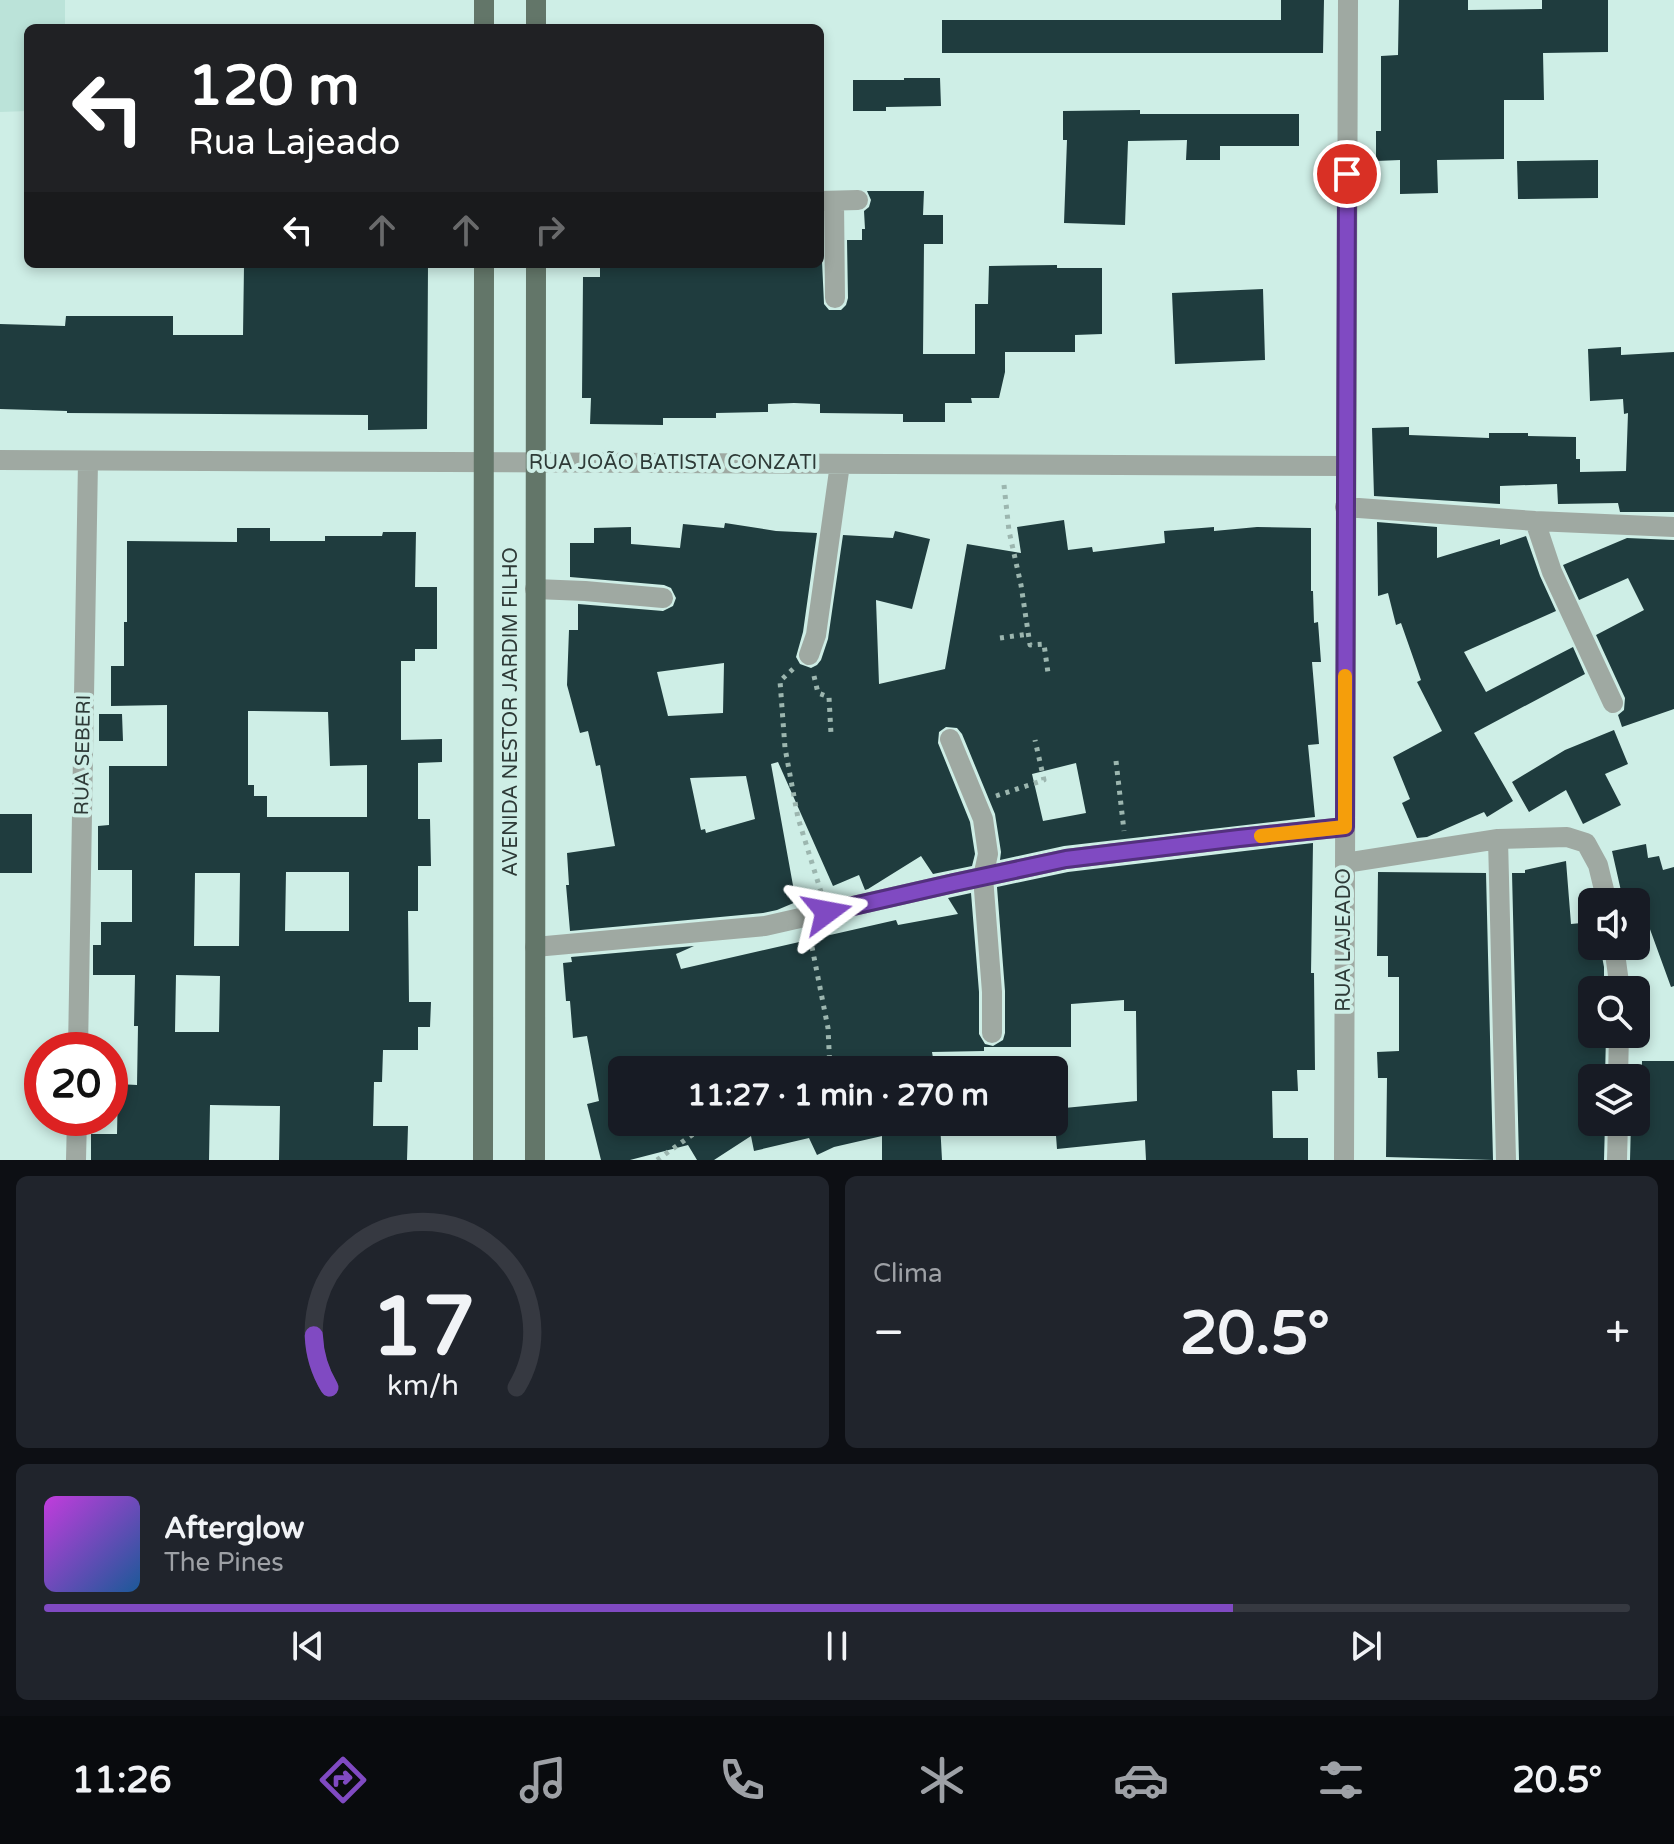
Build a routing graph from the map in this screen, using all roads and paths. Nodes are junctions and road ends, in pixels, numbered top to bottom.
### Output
1 (484, 0) edge
2 (536, 0) edge
3 (1348, 0) edge
4 (484, 24) edge
5 (536, 24) edge
6 (858, 200) dead end
7 (827, 201) edge
8 (484, 268) edge
9 (536, 268) edge
10 (835, 298) dead end
11 (0, 460) edge
12 (88, 461) junction
13 (483, 463) junction
14 (536, 463) junction
15 (840, 464) junction
16 (1002, 464) junction
17 (1346, 466) junction
18 (1345, 507) junction
19 (1535, 521) junction
20 (1674, 527) edge
21 (535, 589) junction
22 (663, 598) dead end
23 (1029, 634) junction
24 (1000, 638) dead end
25 (809, 655) junction
26 (1048, 673) dead end
27 (1613, 703) dead end
28 (831, 734) dead end
29 (950, 739) dead end
30 (1035, 740) dead end
31 (1116, 761) dead end
32 (976, 803) junction
33 (1345, 827) junction
34 (1498, 839) junction
35 (1124, 852) junction
36 (1345, 863) junction
37 (983, 877) junction
38 (1604, 888) edge
39 (827, 912) junction
40 (806, 917) junction
41 (535, 947) junction
42 (78, 1032) edge
43 (992, 1033) dead end
44 (829, 1056) edge
45 (77, 1136) edge
46 (690, 1136) edge
47 (1618, 1136) edge
48 (76, 1160) edge
49 (483, 1160) edge
50 (535, 1160) edge
51 (657, 1160) edge
52 (1344, 1160) edge
53 (1506, 1160) edge
54 (1617, 1160) edge

1 - 4 main road
2 - 5 main road
3 - 17 street, RUA LAJEADO
6 - 7 street
7 - 10 street
8 - 13 main road, AVENIDA NESTOR JARDIM FILHO
9 - 14 main road, AVENIDA NESTOR JARDIM FILHO
11 - 12 street, RUA JOÃO BATISTA CONZATI
12 - 13 street, RUA JOÃO BATISTA CONZATI
12 - 42 street, RUA SEBERI
13 - 14 street, RUA JOÃO BATISTA CONZATI
13 - 49 main road, AVENIDA NESTOR JARDIM FILHO
14 - 15 street, RUA JOÃO BATISTA CONZATI
14 - 21 main road, AVENIDA NESTOR JARDIM FILHO
15 - 16 street, RUA JOÃO BATISTA CONZATI
15 - 25 street
16 - 17 street, RUA JOÃO BATISTA CONZATI
16 - 23 path
17 - 18 street, RUA LAJEADO
18 - 19 street
18 - 33 street, RUA LAJEADO
19 - 20 street
19 - 27 street
21 - 22 street
21 - 41 main road, AVENIDA NESTOR JARDIM FILHO
23 - 24 path
23 - 26 path
25 - 28 path
25 - 39 path
29 - 32 street
30 - 32 path
31 - 35 path
32 - 37 street
33 - 35 street
33 - 36 street, RUA LAJEADO
34 - 36 street
34 - 38 street
34 - 53 street
35 - 37 street
36 - 52 street, RUA LAJEADO
37 - 39 street
37 - 43 street
39 - 40 street
40 - 41 street
40 - 44 path
41 - 50 main road, AVENIDA NESTOR JARDIM FILHO
45 - 48 street
46 - 51 path
47 - 54 street

